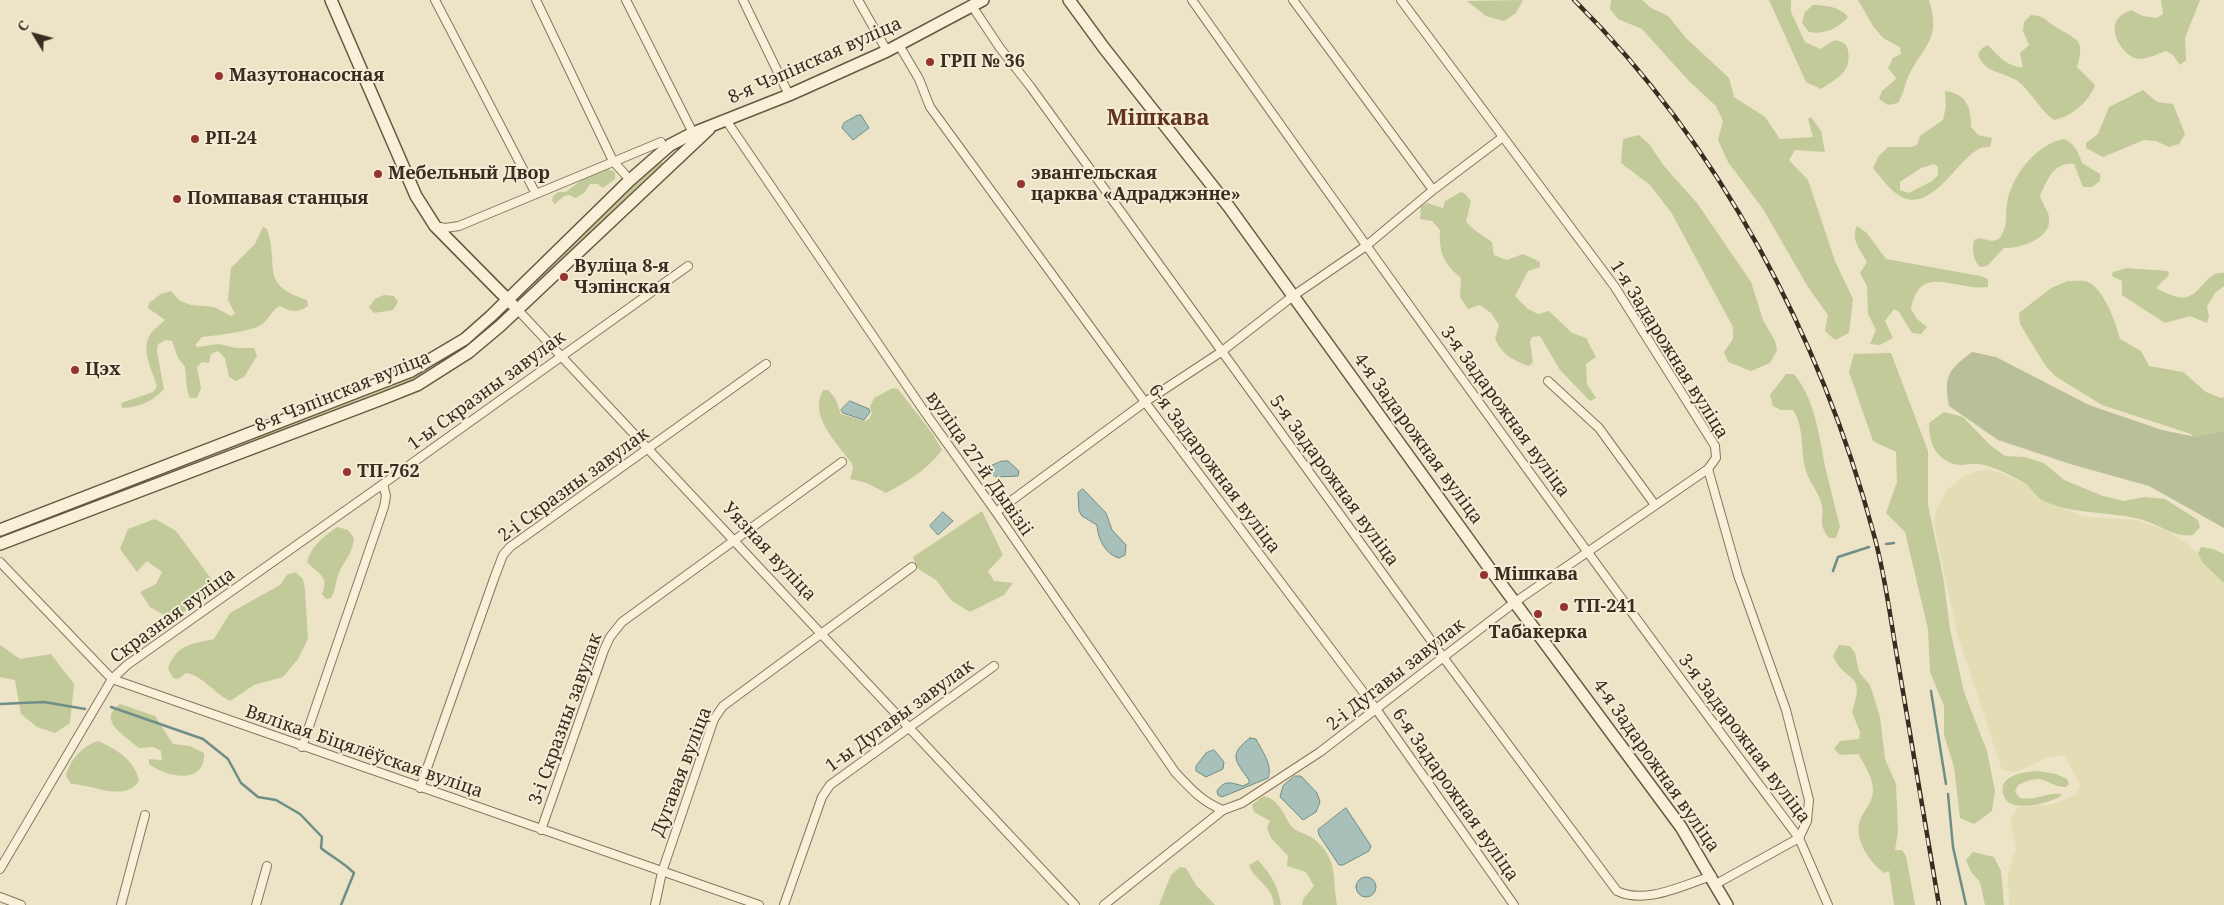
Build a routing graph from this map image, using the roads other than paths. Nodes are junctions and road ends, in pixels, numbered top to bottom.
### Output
1 (332, 0) edge
2 (436, 0) edge
3 (536, 0) edge
4 (626, 0) edge
5 (743, 0) edge
6 (858, 0) edge
7 (983, 0) edge
8 (1069, 0) edge
9 (1192, 0) edge
10 (1293, 0) edge
11 (1401, 0) edge
12 (972, 6) junction
13 (899, 44) junction
14 (887, 51) junction
15 (789, 95) junction
16 (726, 120) junction
17 (713, 125) junction
18 (693, 133) junction
19 (1503, 137) junction
20 (666, 144) junction
21 (614, 161) junction
22 (630, 180) junction
23 (1433, 190) junction
24 (536, 194) junction
25 (436, 226) junction
26 (1366, 246) junction
27 (688, 266) dead end
28 (1293, 296) junction
29 (507, 299) junction
30 (517, 309) junction
31 (1221, 352) junction
32 (560, 356) junction
33 (766, 364) dead end
34 (1548, 381) dead end
35 (1145, 402) junction
36 (648, 449) junction
37 (842, 462) dead end
38 (1708, 469) junction
39 (383, 484) junction
40 (1655, 505) junction
41 (996, 512) junction
42 (0, 530) edge
43 (734, 540) junction
44 (0, 544) edge
45 (1588, 551) junction
46 (0, 562) edge
47 (912, 567) dead end
48 (1515, 602) junction
49 (820, 632) junction
50 (1443, 657) junction
51 (994, 666) dead end
52 (112, 680) junction
53 (1376, 709) junction
54 (908, 729) junction
55 (302, 747) junction
56 (420, 788) junction
57 (1223, 810) junction
58 (145, 815) dead end
59 (541, 830) junction
60 (1799, 838) junction
61 (267, 866) dead end
62 (0, 869) edge
63 (662, 872) junction
64 (1714, 880) junction
65 (0, 897) edge
66 (21, 905) edge
67 (121, 905) edge
68 (256, 905) edge
69 (655, 905) edge
70 (759, 905) edge
71 (784, 905) edge
72 (1075, 905) edge
73 (1104, 905) edge
74 (1514, 905) edge
75 (1727, 905) edge
76 (1828, 905) edge

1 - 25 main road, Уязная вуліца
2 - 24 street
3 - 21 street
4 - 18 street
5 - 15 street
6 - 14 street
7 - 12 main road, 8-я Чэпінская вуліца
8 - 28 main road, 4-я Задарожная вуліца
9 - 26 street, 3-я Задарожная вуліца
10 - 23 street
11 - 19 street, 1-я Задарожная вуліца
12 - 13 main road, 8-я Чэпінская вуліца
12 - 31 street, 5-я Задарожная вуліца
13 - 14 main road, 8-я Чэпінская вуліца
13 - 35 street, 6-я Задарожная вуліца
14 - 15 main road, 8-я Чэпінская вуліца
15 - 16 main road, 8-я Чэпінская вуліца
16 - 17 main road, 8-я Чэпінская вуліца
16 - 41 street, вуліца 27-й Дывізіі
17 - 18 main road, 8-я Чэпінская вуліца
17 - 30 main road, 8-я Чэпінская вуліца
18 - 20 main road, 8-я Чэпінская вуліца
19 - 23 street
19 - 38 street, 1-я Задарожная вуліца
20 - 21 street, 8-я Чэпінская вуліца
20 - 22 main road, 8-я Чэпінская вуліца
21 - 22 street
21 - 24 street, 8-я Чэпінская вуліца
22 - 29 main road, 8-я Чэпінская вуліца
23 - 26 street
24 - 25 street, 8-я Чэпінская вуліца
25 - 29 main road, Уязная вуліца
26 - 28 street
26 - 45 street, 3-я Задарожная вуліца
27 - 32 street, 1-ы Скразны завулак
28 - 31 street
28 - 48 main road, 4-я Задарожная вуліца
29 - 30 main road, Уязная вуліца
29 - 42 main road, 8-я Чэпінская вуліца
30 - 32 street, Уязная вуліца
30 - 44 main road, 8-я Чэпінская вуліца
31 - 35 street
31 - 50 street, 5-я Задарожная вуліца
32 - 36 street, Уязная вуліца
32 - 39 street, 1-ы Скразны завулак
33 - 36 street, 2-і Скразны завулак
34 - 40 street
35 - 41 street
35 - 53 street, 6-я Задарожная вуліца
36 - 43 street, Уязная вуліца
36 - 56 street, 2-і Скразны завулак
37 - 43 street, 3-і Скразны завулак
38 - 40 street, 2-і Дугавы завулак
38 - 60 street
39 - 52 street, Скразная вуліца
39 - 55 street
40 - 45 street, 2-і Дугавы завулак
41 - 57 street, вуліца 27-й Дывізіі
43 - 49 street, Уязная вуліца
43 - 59 street, 3-і Скразны завулак
45 - 48 street, 2-і Дугавы завулак
45 - 60 street, 3-я Задарожная вуліца
46 - 52 street, Вялікая Біцялёўская вуліца
47 - 49 street, Дугавая вуліца
48 - 50 street, 2-і Дугавы завулак
48 - 64 main road, 4-я Задарожная вуліца
49 - 54 street, Уязная вуліца
49 - 63 street, Дугавая вуліца
50 - 53 street, 2-і Дугавы завулак
50 - 64 street, 5-я Задарожная вуліца
51 - 54 street, 1-ы Дугавы завулак
52 - 55 street, Вялікая Біцялёўская вуліца
52 - 62 street, Скразная вуліца
53 - 57 street, 2-і Дугавы завулак
53 - 74 street, 6-я Задарожная вуліца
54 - 71 street, 1-ы Дугавы завулак
54 - 72 street, Уязная вуліца
55 - 56 street, Вялікая Біцялёўская вуліца
56 - 59 street, Вялікая Біцялёўская вуліца
57 - 73 street, 2-і Дугавы завулак
58 - 67 street
59 - 63 street, Вялікая Біцялёўская вуліца
60 - 64 street, 5-я Задарожная вуліца
60 - 76 street
61 - 68 street
63 - 69 street, Дугавая вуліца
63 - 70 street, Вялікая Біцялёўская вуліца
64 - 75 main road, 4-я Задарожная вуліца
65 - 66 street

